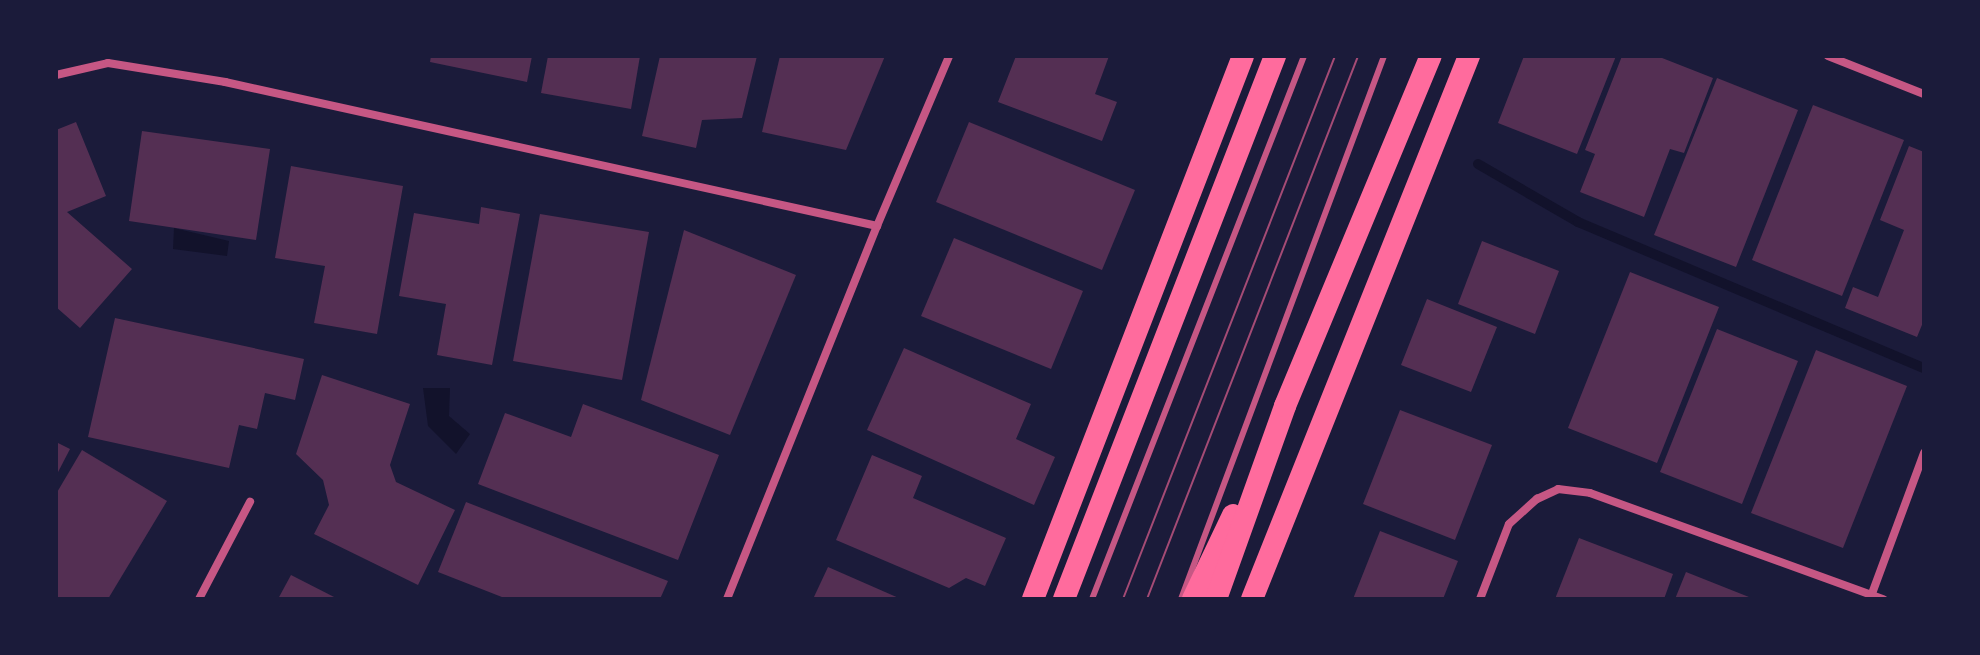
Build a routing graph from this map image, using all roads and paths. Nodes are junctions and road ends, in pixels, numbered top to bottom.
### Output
1 (949, 56) edge
2 (1243, 56) edge
3 (1275, 56) edge
4 (1304, 56) edge
5 (1384, 56) edge
6 (1431, 56) edge
7 (1469, 56) edge
8 (1828, 56) edge
9 (56, 75) edge
10 (1924, 94) edge
11 (877, 226) junction
12 (1285, 406) junction
13 (1924, 453) edge
14 (250, 502) dead end
15 (1034, 597) edge
16 (1871, 597) edge
17 (199, 599) edge
18 (727, 599) edge
19 (1064, 599) edge
20 (1092, 599) edge
21 (1181, 599) edge
22 (1193, 599) edge
23 (1216, 599) edge
24 (1252, 599) edge
25 (1480, 599) edge
26 (1883, 599) edge

1 - 11 street
2 - 15 highway
3 - 19 highway
4 - 20 lane
5 - 21 lane
6 - 12 highway
7 - 24 highway
8 - 10 street
9 - 11 street
11 - 18 street
12 - 22 highway
12 - 23 highway
13 - 16 street
14 - 17 street
16 - 25 street
16 - 26 street

